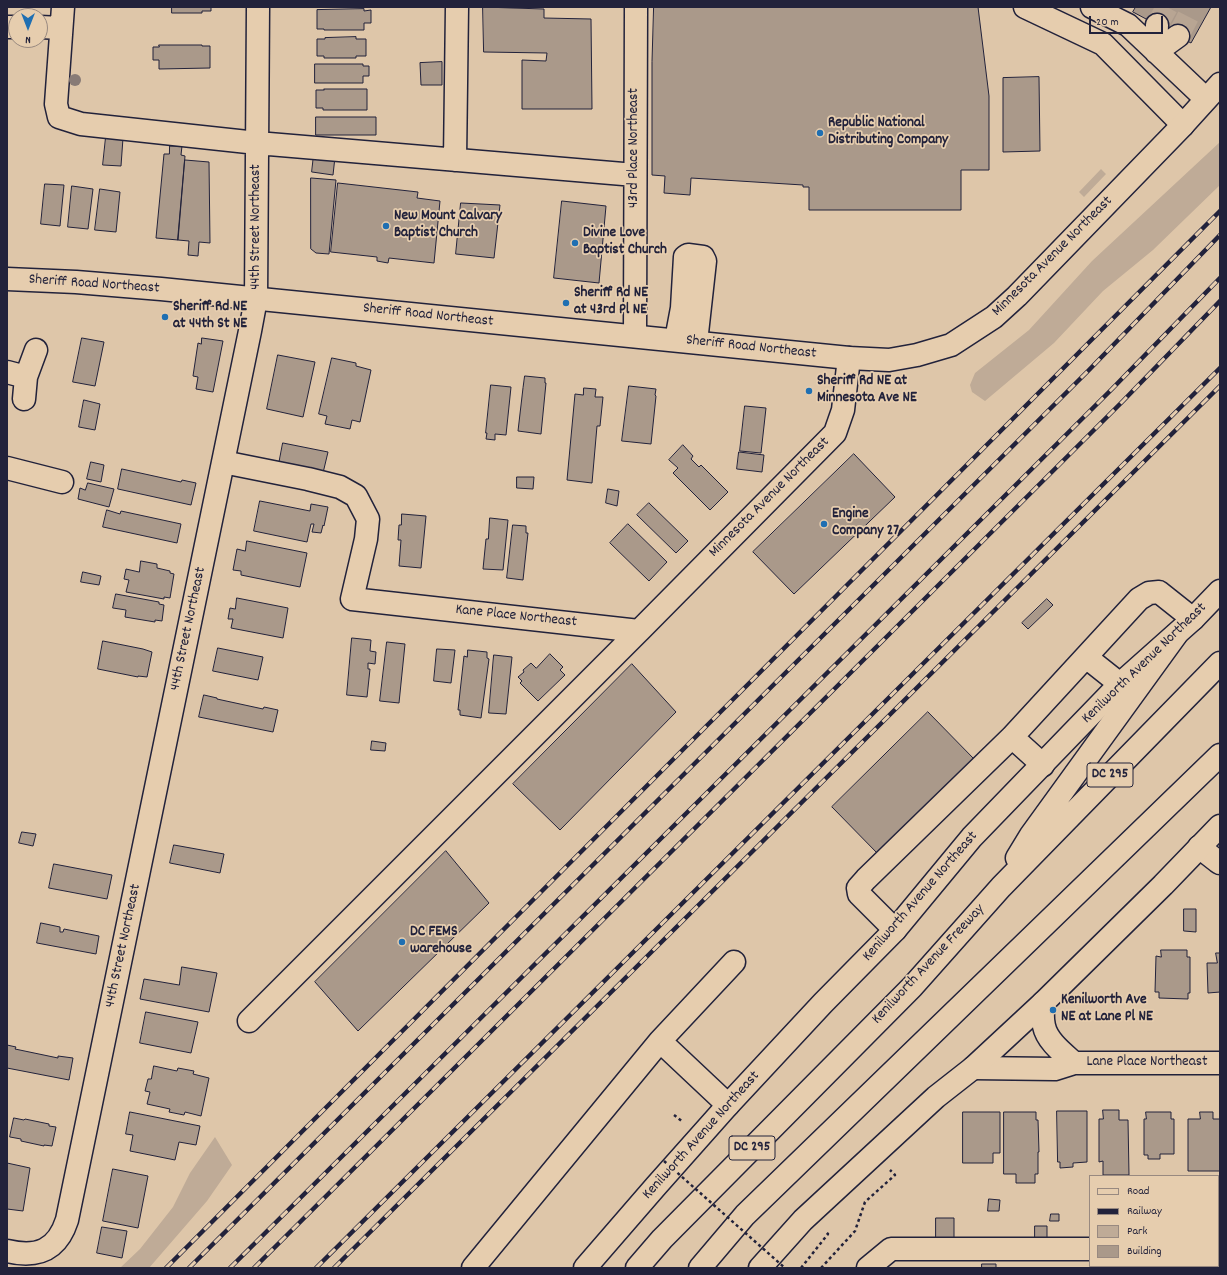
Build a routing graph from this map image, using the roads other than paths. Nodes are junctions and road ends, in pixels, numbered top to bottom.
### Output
1 (258, 7) edge
2 (457, 7) edge
3 (636, 7) edge
4 (1092, 7) edge
5 (1035, 9) edge
6 (62, 17) edge
7 (48, 24) edge
8 (1168, 30) tunnel mouth
9 (1156, 52) junction
10 (1213, 92) edge
11 (1183, 125) junction
12 (257, 143) junction
13 (455, 160) junction
14 (635, 175) junction
15 (7, 279) edge
16 (256, 299) junction
17 (635, 336) junction
18 (36, 350) dead end
19 (849, 358) junction
20 (17, 375) edge
21 (24, 399) dead end
22 (223, 462) junction
23 (7, 468) edge
24 (62, 482) dead end
25 (1220, 591) edge
26 (1193, 619) junction
27 (639, 631) junction
28 (1176, 635) junction
29 (1086, 657) junction
30 (1220, 663) edge
31 (1120, 684) junction
32 (1012, 737) junction
33 (1220, 755) edge
34 (1043, 765) junction
35 (1220, 826) edge
36 (1199, 847) junction
37 (1220, 863) edge
38 (1001, 887) junction
39 (895, 930) junction
40 (734, 962) dead end
41 (1043, 1003) junction
42 (250, 1021) dead end
43 (660, 1041) junction
44 (1074, 1063) junction
45 (1220, 1063) edge
46 (973, 1068) junction
47 (728, 1105) junction
48 (1089, 1249) edge
49 (7, 1251) edge
50 (473, 1268) edge
51 (585, 1268) edge
52 (637, 1268) edge
53 (700, 1268) edge
54 (760, 1268) edge
55 (868, 1268) edge

1 - 12 main road, 44th Street Northeast
2 - 13 main road
3 - 14 main road, 43rd Place Northeast
4 - 9 main road
5 - 11 main road
6 - 7 main road
6 - 12 main road
8 - 9 main road
9 - 10 main road
10 - 11 main road, Minnesota Avenue Northeast
11 - 19 main road, Minnesota Avenue Northeast
12 - 13 main road
12 - 16 main road, 44th Street Northeast
13 - 14 main road
14 - 17 main road, 43rd Place Northeast
15 - 16 main road, Sheriff Road Northeast
16 - 17 main road, Sheriff Road Northeast
16 - 22 main road, 44th Street Northeast
17 - 19 main road, Sheriff Road Northeast
18 - 20 main road
19 - 27 main road, Minnesota Avenue Northeast
20 - 21 main road
22 - 27 main road, Kane Place Northeast
22 - 49 main road, 44th Street Northeast
23 - 24 main road
25 - 26 main road, Kenilworth Avenue Northeast
26 - 28 main road, Kenilworth Avenue Northeast
26 - 29 main road
27 - 42 main road
28 - 31 main road, Kenilworth Avenue Northeast
28 - 38 main road
29 - 31 main road
29 - 32 main road
30 - 38 main road, Kenilworth Avenue Freeway / DC 295
31 - 34 main road, Kenilworth Avenue Northeast
32 - 34 main road
32 - 39 main road
33 - 53 main road, DC 295
34 - 39 main road, Kenilworth Avenue Northeast
35 - 36 main road
36 - 37 main road
36 - 41 main road
38 - 52 main road, Kenilworth Avenue Freeway / DC 295
39 - 47 main road, Kenilworth Avenue Northeast
40 - 43 main road
41 - 44 main road, Lane Place Northeast
41 - 46 main road
43 - 47 main road
43 - 50 main road
44 - 45 main road, Lane Place Northeast
44 - 46 main road, Lane Place Northeast
46 - 54 main road
47 - 51 main road, Kenilworth Avenue Northeast
48 - 55 main road

